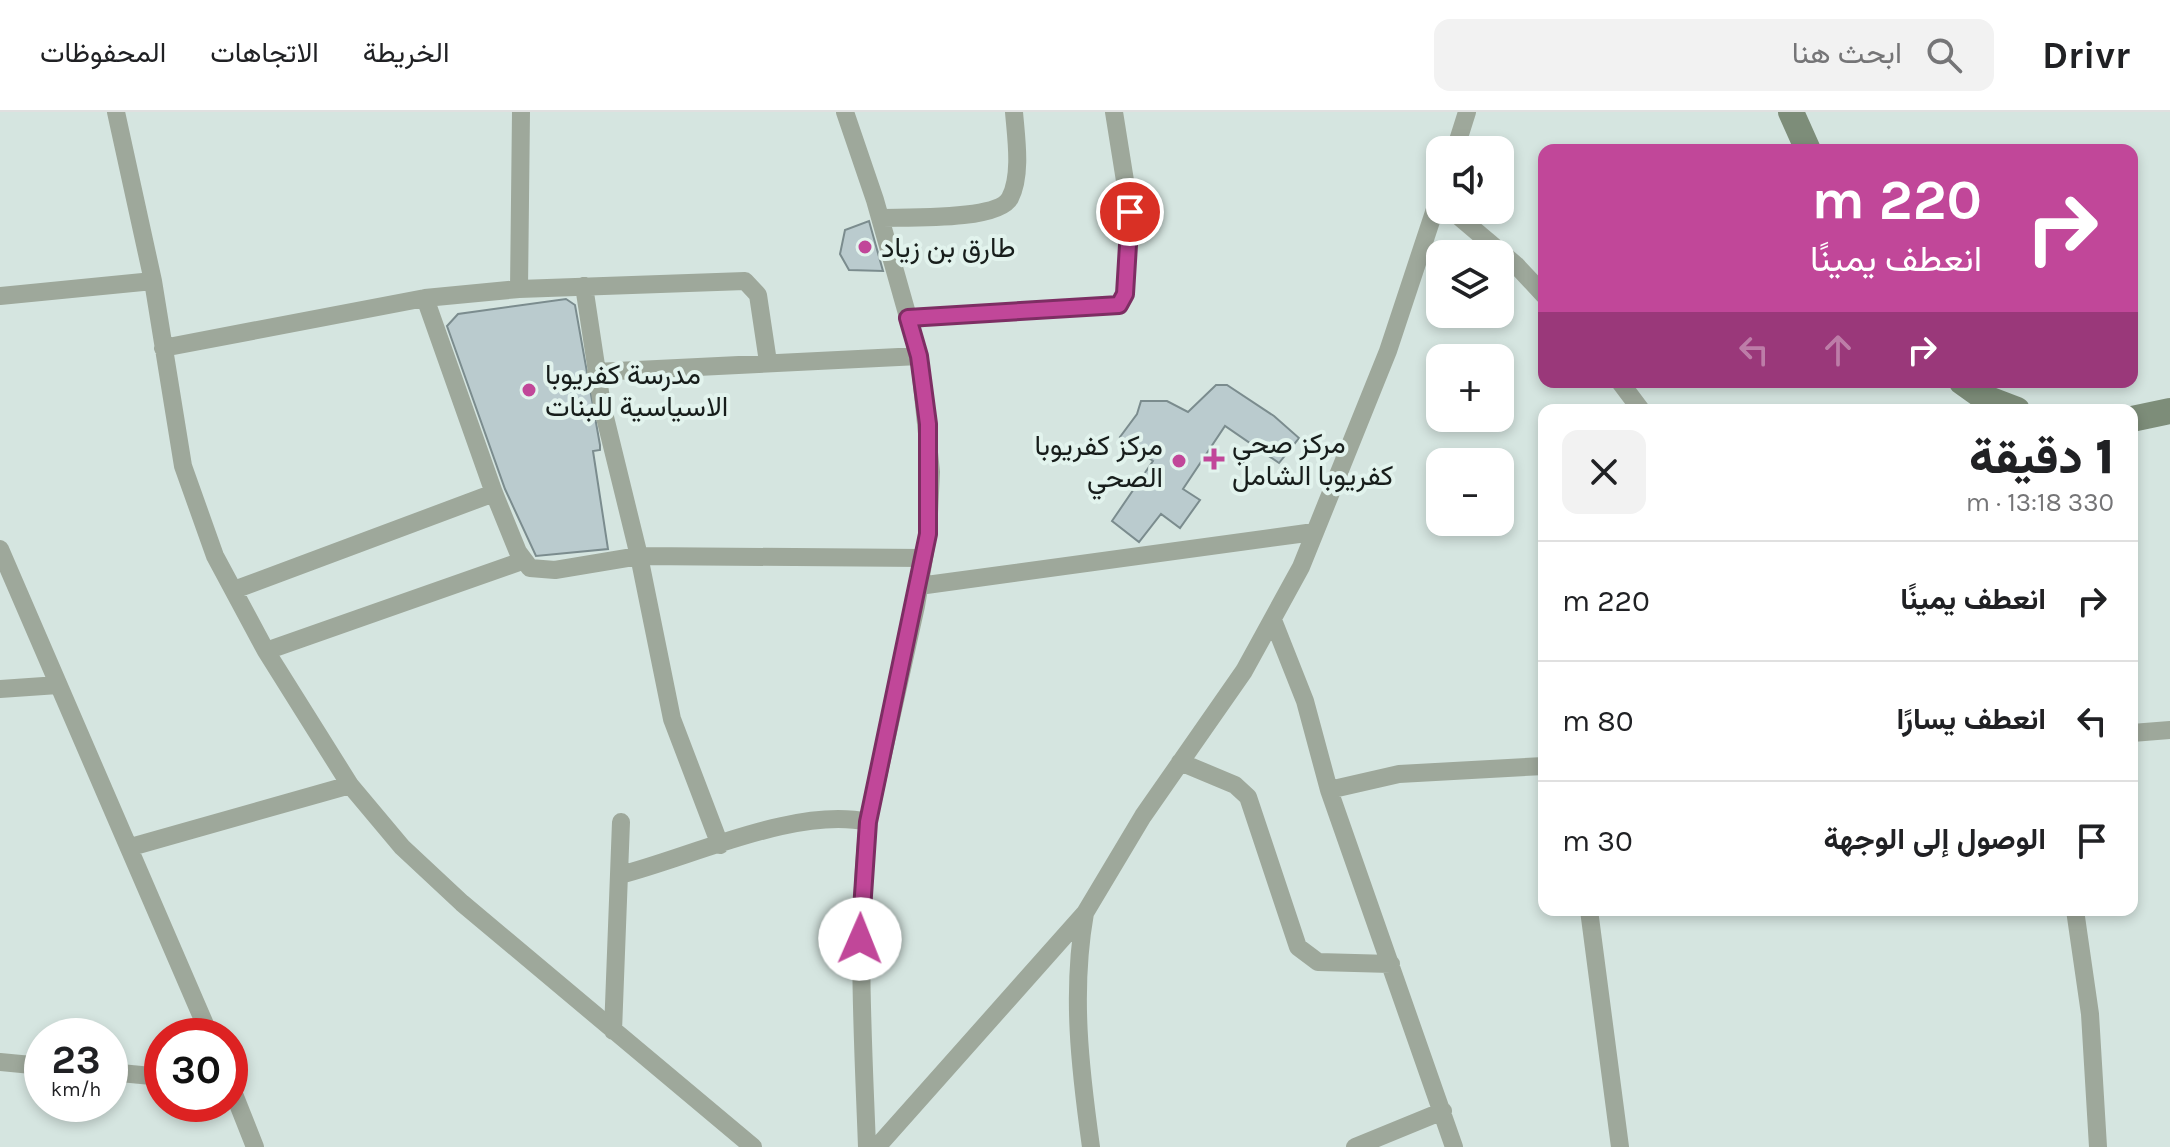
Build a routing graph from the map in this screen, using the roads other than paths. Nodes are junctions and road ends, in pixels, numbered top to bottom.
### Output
1 (116, 112) edge
2 (521, 112) edge
3 (845, 112) edge
4 (1014, 112) edge
5 (1114, 112) edge
6 (1467, 112) edge
7 (1791, 112) edge
8 (1459, 136) edge
9 (1805, 144) edge
10 (880, 218) junction
11 (1434, 224) edge
12 (1469, 224) edge
13 (153, 281) junction
14 (584, 286) junction
15 (519, 289) junction
16 (1538, 289) edge
17 (0, 296) edge
18 (425, 298) junction
19 (908, 318) junction
20 (163, 348) junction
21 (919, 356) junction
22 (768, 362) junction
23 (596, 372) junction
24 (1970, 388) edge
25 (2001, 404) edge
26 (2170, 411) edge
27 (2138, 418) edge
28 (494, 493) junction
29 (1314, 532) junction
30 (0, 549) edge
31 (639, 556) junction
32 (923, 558) junction
33 (522, 561) junction
34 (919, 586) junction
35 (234, 590) junction
36 (1273, 620) junction
37 (266, 651) junction
38 (58, 685) junction
39 (0, 689) edge
40 (2170, 730) edge
41 (2138, 733) edge
42 (1180, 762) junction
43 (1538, 766) edge
44 (350, 785) junction
45 (1329, 790) junction
46 (621, 822) dead end
47 (868, 822) junction
48 (720, 845) junction
49 (131, 847) junction
50 (620, 875) junction
51 (1085, 913) junction
52 (1590, 916) edge
53 (2076, 916) edge
54 (1391, 964) junction
55 (202, 1018) edge
56 (613, 1031) junction
57 (0, 1062) edge
58 (24, 1064) edge
59 (1443, 1111) junction
60 (245, 1122) edge
61 (255, 1147) edge
62 (753, 1147) edge
63 (867, 1147) edge
64 (877, 1147) edge
65 (1091, 1147) edge
66 (1355, 1147) edge
67 (1454, 1147) edge
68 (1620, 1147) edge
69 (2098, 1147) edge

1 - 13 street
2 - 15 street
3 - 10 street
4 - 10 street
5 - 19 street
6 - 8 street
7 - 9 main road
10 - 19 street
11 - 29 street
12 - 16 street
13 - 17 street
13 - 20 street
14 - 15 street
14 - 22 street
14 - 23 street
15 - 18 street
18 - 20 street
18 - 28 street
19 - 21 street
20 - 35 street
21 - 22 street
21 - 32 street
22 - 23 street
23 - 31 street
24 - 25 main road
26 - 27 main road
28 - 33 street
28 - 35 street
29 - 34 street
29 - 36 street
30 - 38 street
31 - 32 street
31 - 33 street
31 - 48 street
32 - 34 street
33 - 37 street
34 - 47 street
35 - 37 street
36 - 42 street
36 - 45 street
37 - 44 street
38 - 39 street
38 - 49 street
40 - 41 street
42 - 51 street
42 - 54 street
43 - 45 street
44 - 49 street
44 - 56 street
45 - 54 street
46 - 50 street
47 - 48 street
47 - 63 street
48 - 50 street
49 - 55 street
50 - 56 street
51 - 64 street
51 - 65 street
52 - 68 street
53 - 69 street
54 - 59 street
56 - 62 street
57 - 58 street
59 - 66 street
59 - 67 street
60 - 61 street

